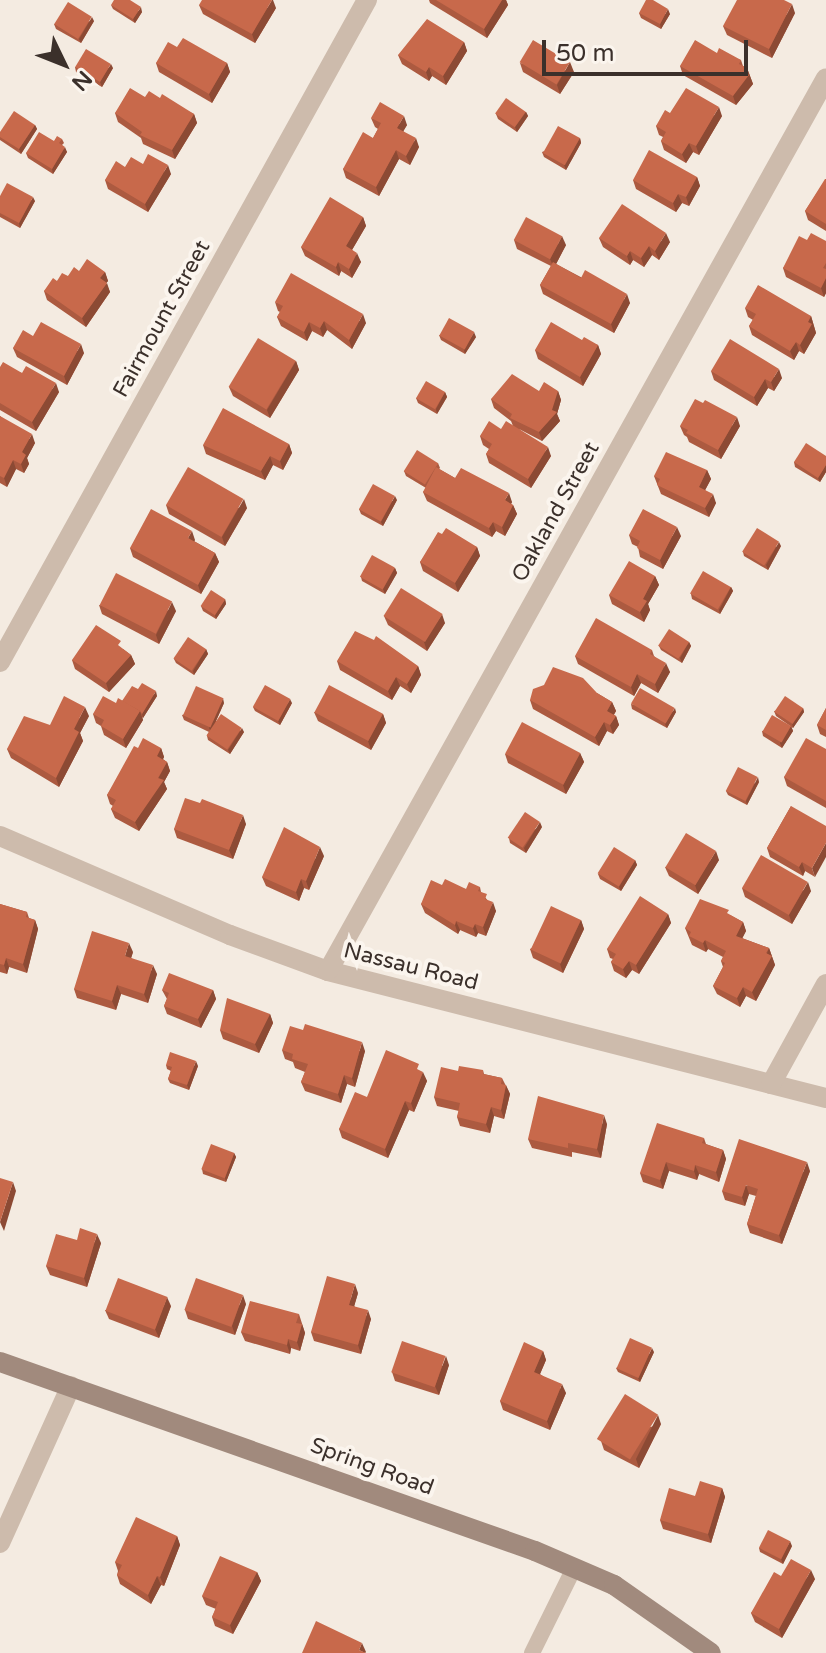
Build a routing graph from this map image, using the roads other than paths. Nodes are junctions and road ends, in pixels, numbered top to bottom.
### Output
1 (367, 0) edge
2 (826, 78) edge
3 (0, 662) edge
4 (0, 836) edge
5 (328, 971) junction
6 (826, 984) edge
7 (771, 1084) junction
8 (826, 1098) edge
9 (0, 1362) edge
10 (71, 1386) junction
11 (0, 1543) edge
12 (574, 1568) junction
13 (532, 1653) edge
14 (711, 1653) edge

1 - 3 street, Fairmount Street
2 - 5 street, Oakland Street
4 - 5 street, Nassau Road
5 - 7 street, Nassau Road
6 - 7 street
7 - 8 street, Nassau Road
9 - 10 main road, Spring Road
10 - 11 street
10 - 12 main road, Spring Road
12 - 13 lane
12 - 14 main road, Spring Road

